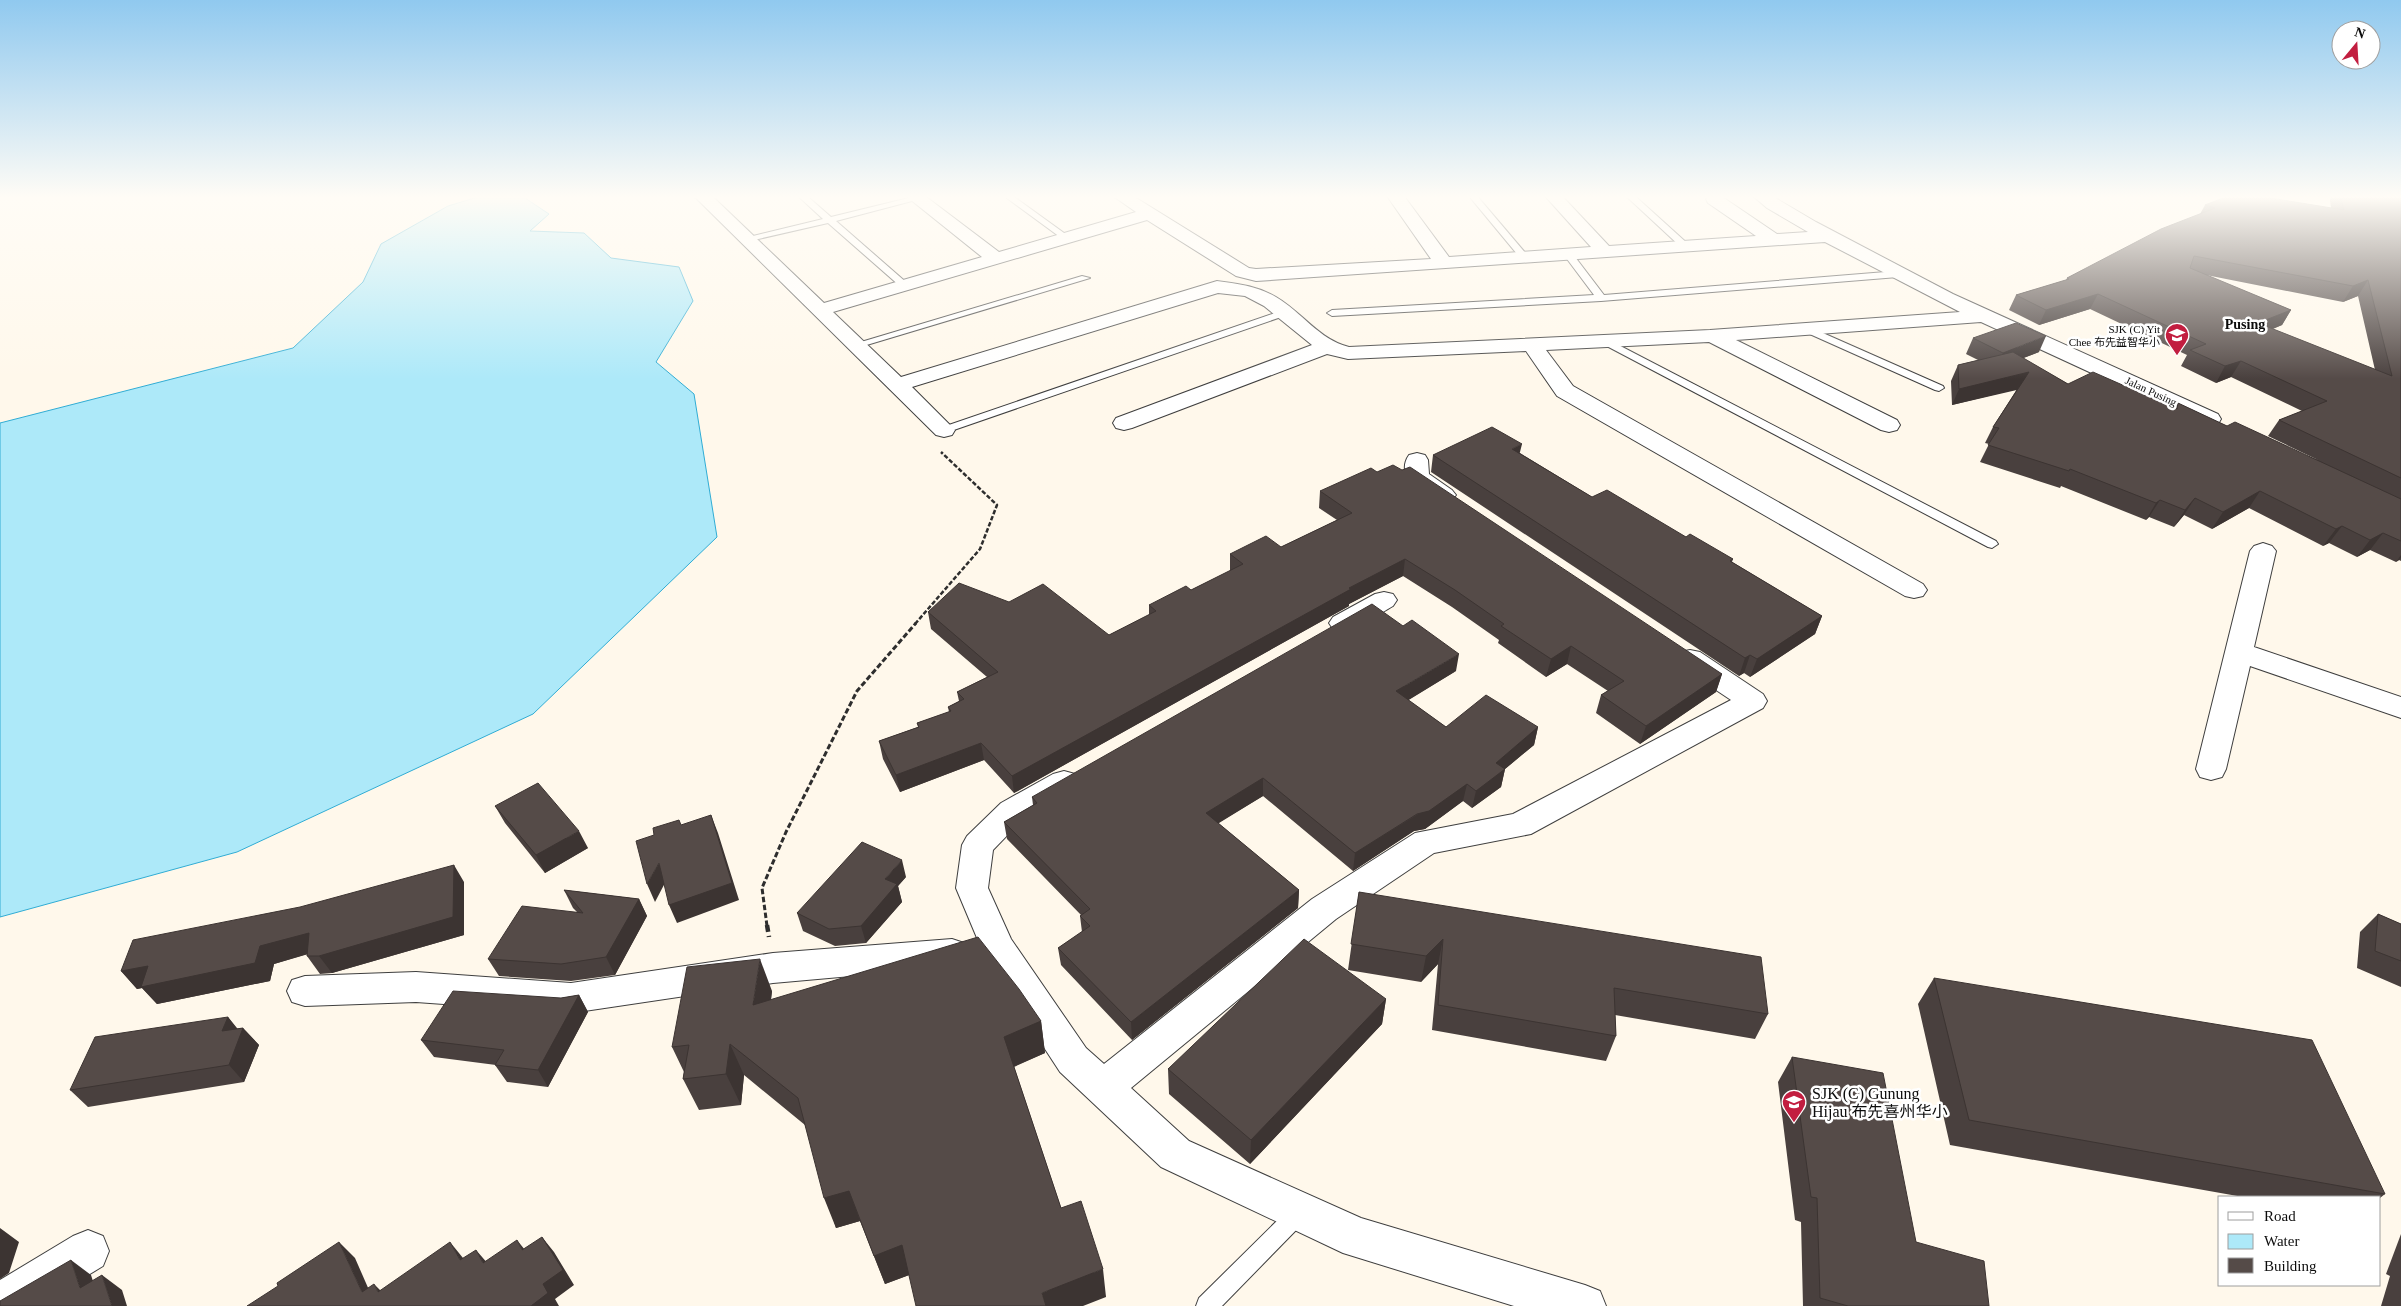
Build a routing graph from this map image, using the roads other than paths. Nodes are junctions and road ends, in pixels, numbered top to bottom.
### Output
1 (765, 257) edge
2 (871, 257) edge
3 (993, 257) edge
4 (1003, 257) edge
5 (1219, 257) edge
6 (1440, 257) edge
7 (1540, 257) edge
8 (1570, 257) edge
9 (1867, 257) edge
10 (1525, 258) joint
11 (996, 259) junction
12 (1444, 263) junction
13 (1898, 274) junction
14 (1085, 278) dead end
15 (904, 285) junction
16 (1601, 298) junction
17 (820, 310) junction
18 (1284, 313) junction
19 (1332, 313) dead end
20 (1980, 316) junction
21 (1807, 328) junction
22 (1710, 336) junction
23 (1605, 341) junction
24 (856, 344) junction
25 (1532, 345) junction
26 (1326, 347) junction
27 (898, 385) junction
28 (1939, 388) dead end
29 (1124, 423) dead end
30 (1889, 425) dead end
31 (2227, 427) edge
32 (944, 430) joint
33 (1417, 460) dead end
34 (1466, 510) edge
35 (1992, 544) dead end
36 (2264, 551) dead end
37 (1914, 590) dead end
38 (1384, 600) dead end
39 (1315, 639) edge
40 (1671, 646) edge
41 (2239, 652) junction
42 (2401, 708) edge
43 (1090, 767) edge
44 (2211, 769) dead end
45 (997, 946) junction
46 (305, 991) dead end
47 (1104, 1088) junction
48 (1302, 1211) junction
49 (88, 1251) dead end
50 (0, 1304) edge
51 (1207, 1306) edge
52 (1585, 1306) edge

1 - 17 street
2 - 15 lane
3 - 11 street
4 - 11 street
5 - 12 street
6 - 12 street
7 - 10 street
8 - 16 lane
9 - 13 street, Jalan Pusing
10 - 12 street
11 - 15 street
13 - 16 lane
13 - 20 street, Jalan Pusing
14 - 24 lane
15 - 17 street
16 - 19 lane
17 - 24 street
18 - 26 street
18 - 27 street
18 - 32 lane
20 - 21 street
20 - 31 street, Jalan Pusing
21 - 22 street
21 - 28 lane
22 - 23 street
22 - 30 street
23 - 25 street
23 - 35 lane
24 - 27 street
25 - 26 street
25 - 37 street
26 - 29 street
27 - 32 street
33 - 34 street
36 - 41 street
38 - 39 street
40 - 47 street
41 - 42 street
41 - 44 street
43 - 45 street
45 - 46 street
45 - 47 street
47 - 48 street
48 - 51 lane
48 - 52 street
49 - 50 street

